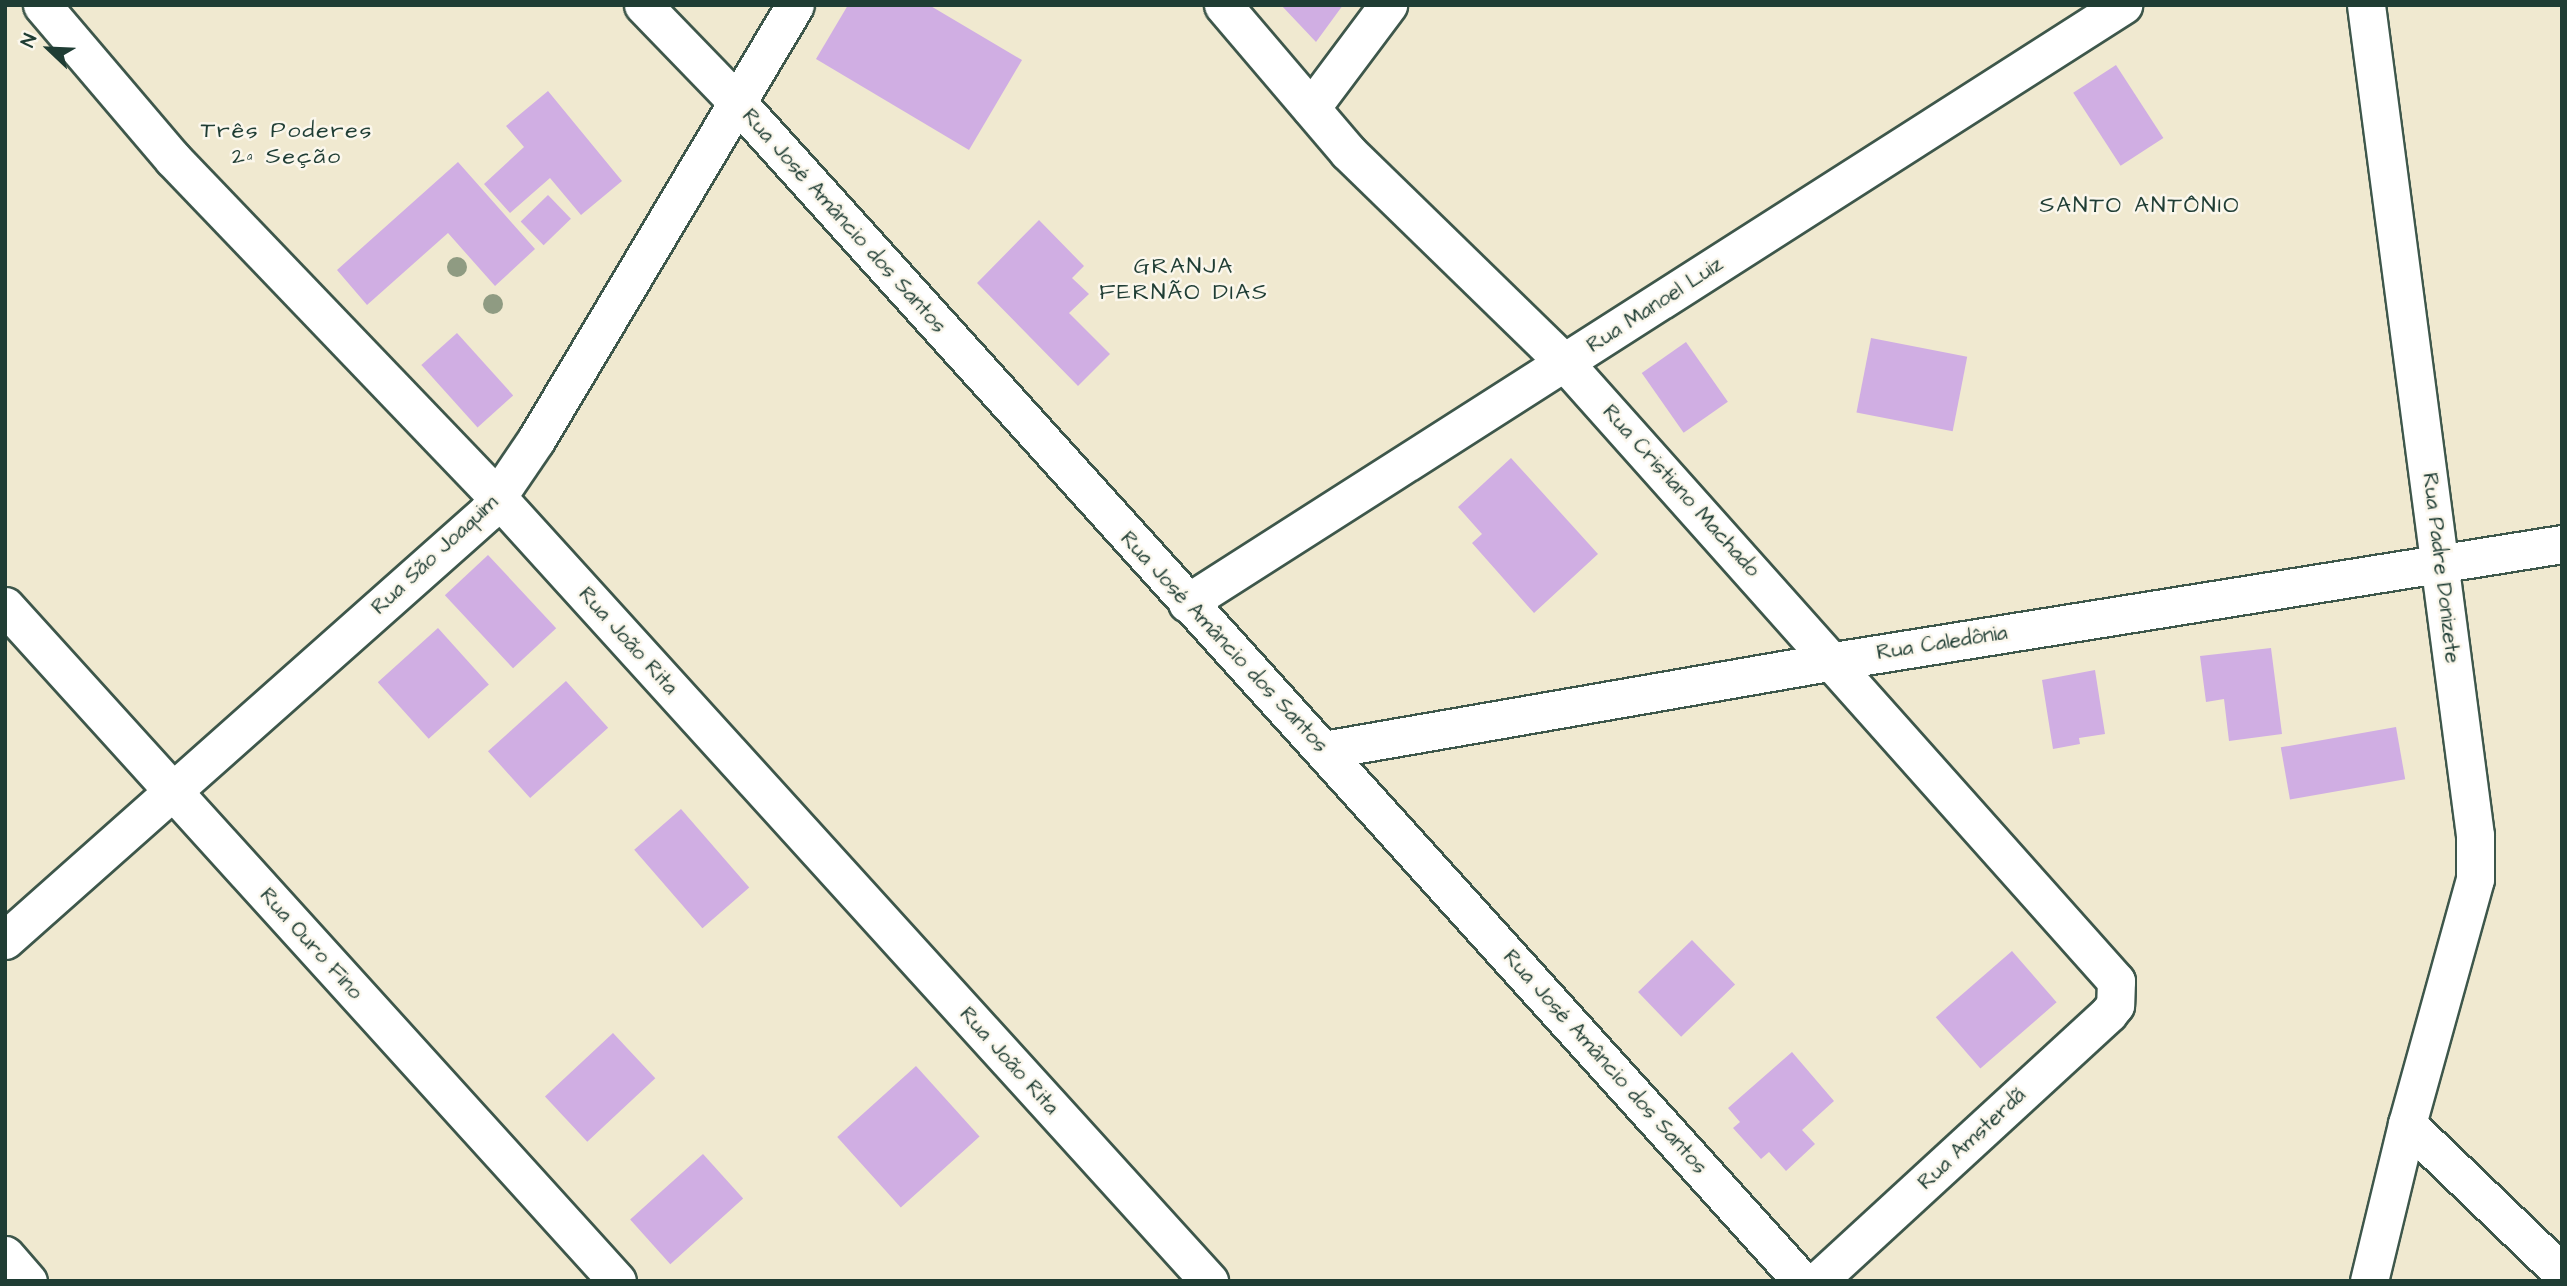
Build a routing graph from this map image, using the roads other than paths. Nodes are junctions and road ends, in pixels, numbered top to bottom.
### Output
1 (42, 5) edge
2 (643, 5) edge
3 (795, 5) edge
4 (1223, 5) edge
5 (1388, 5) edge
6 (2123, 5) edge
7 (2366, 5) edge
8 (736, 101) junction
9 (1311, 108) junction
10 (1564, 363) junction
11 (498, 498) junction
12 (2562, 544) edge
13 (2441, 562) junction
14 (1186, 603) junction
15 (5, 606) edge
16 (1834, 661) junction
17 (1324, 750) junction
18 (172, 790) junction
19 (5, 940) edge
20 (2118, 993) joint
21 (2407, 1124) junction
22 (5, 1255) edge
23 (2562, 1273) edge
24 (28, 1281) edge
25 (617, 1281) edge
26 (1209, 1281) edge
27 (1802, 1281) edge
28 (1818, 1281) edge
29 (2369, 1281) edge

1 - 11 street, Rua João Rita
2 - 8 street, Rua José Amâncio dos Santos
3 - 8 street, Rua São Joaquim
4 - 9 street, Rua Cristiano Machado
5 - 9 street
6 - 10 street, Rua Manoel Luiz
7 - 13 street, Rua Padre Donizete
8 - 11 street, Rua São Joaquim
8 - 14 street, Rua José Amâncio dos Santos
9 - 10 street, Rua Cristiano Machado
10 - 14 street, Rua Manoel Luiz
10 - 16 street, Rua Cristiano Machado
11 - 18 street, Rua São Joaquim
11 - 26 street, Rua João Rita
12 - 13 street, Rua Caledônia
13 - 16 street, Rua Caledônia
13 - 21 street, Rua Padre Donizete
14 - 17 street, Rua José Amâncio dos Santos
15 - 18 street, Rua Ouro Fino
16 - 17 street, Rua Caledônia
16 - 20 street, Rua Cristiano Machado
17 - 27 street, Rua José Amâncio dos Santos
18 - 19 street, Rua São Joaquim
18 - 25 street, Rua Ouro Fino
20 - 28 street, Rua Amsterdã
21 - 23 street
21 - 29 street, Rua Padre Donizete
22 - 24 street

